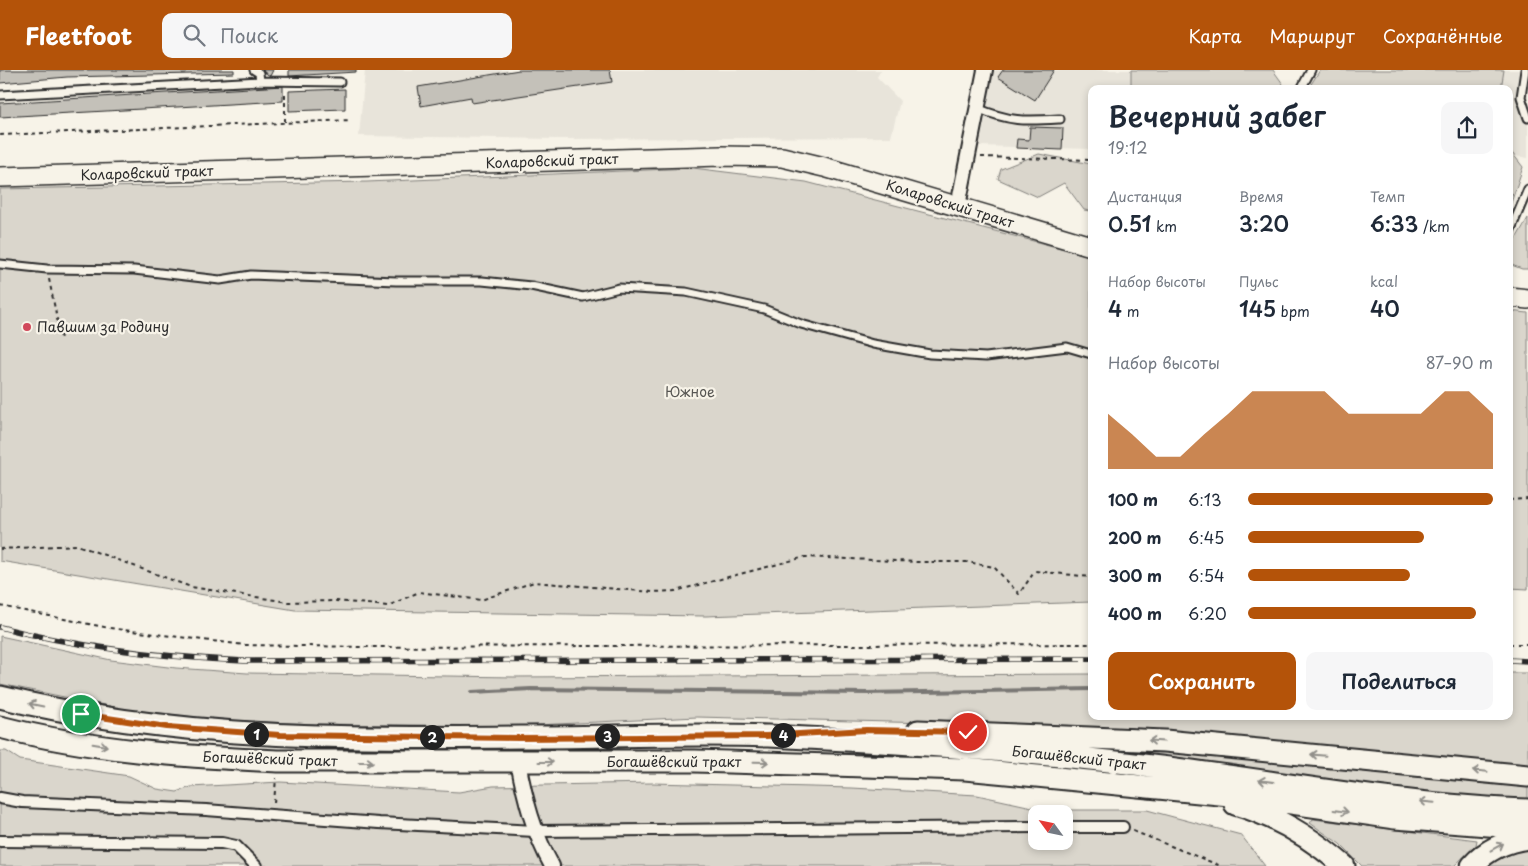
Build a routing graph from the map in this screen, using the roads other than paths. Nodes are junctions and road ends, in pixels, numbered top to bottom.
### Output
1 (254, 70) edge
2 (985, 70) edge
3 (1311, 70) edge
4 (1525, 70) edge
5 (260, 81) junction
6 (340, 82) dead end
7 (1304, 85) edge
8 (0, 95) edge
9 (976, 108) junction
10 (1528, 118) edge
11 (1060, 119) dead end
12 (0, 178) edge
13 (1528, 189) edge
14 (1526, 202) edge
15 (958, 206) junction
16 (1513, 226) edge
17 (1088, 245) edge
18 (0, 264) edge
19 (1513, 297) edge
20 (1528, 299) edge
21 (1088, 353) edge
22 (0, 697) edge
23 (0, 727) edge
24 (766, 736) junction
25 (518, 762) junction
26 (1528, 776) edge
27 (1154, 788) junction
28 (0, 798) edge
29 (1528, 810) edge
30 (1122, 826) road end
31 (1028, 827) edge
32 (1073, 827) edge
33 (1528, 828) edge
34 (535, 831) junction
35 (1528, 838) edge
36 (0, 841) edge
37 (256, 866) edge
38 (552, 866) edge
39 (1344, 866) edge
40 (1472, 866) edge

1 - 5 lane
2 - 9 street
3 - 7 lane
4 - 10 lane
5 - 6 lane
5 - 8 lane
9 - 11 lane
9 - 15 street
12 - 15 main road, Коларовский тракт
13 - 14 lane
14 - 16 lane
15 - 17 main road, Коларовский тракт
18 - 21 lane
19 - 20 main road
24 -> 22 main road, Богашёвский тракт
23 -> 25 main road, Богашёвский тракт
26 -> 24 main road
29 -> 24 main road, Богашёвский тракт
25 -> 27 main road, Богашёвский тракт
25 - 34 street
27 -> 33 main road, Богашёвский тракт
27 - 39 main road
28 - 34 street
30 - 32 street
31 - 34 street
34 - 38 street
40 -> 35 main road
36 - 37 street

